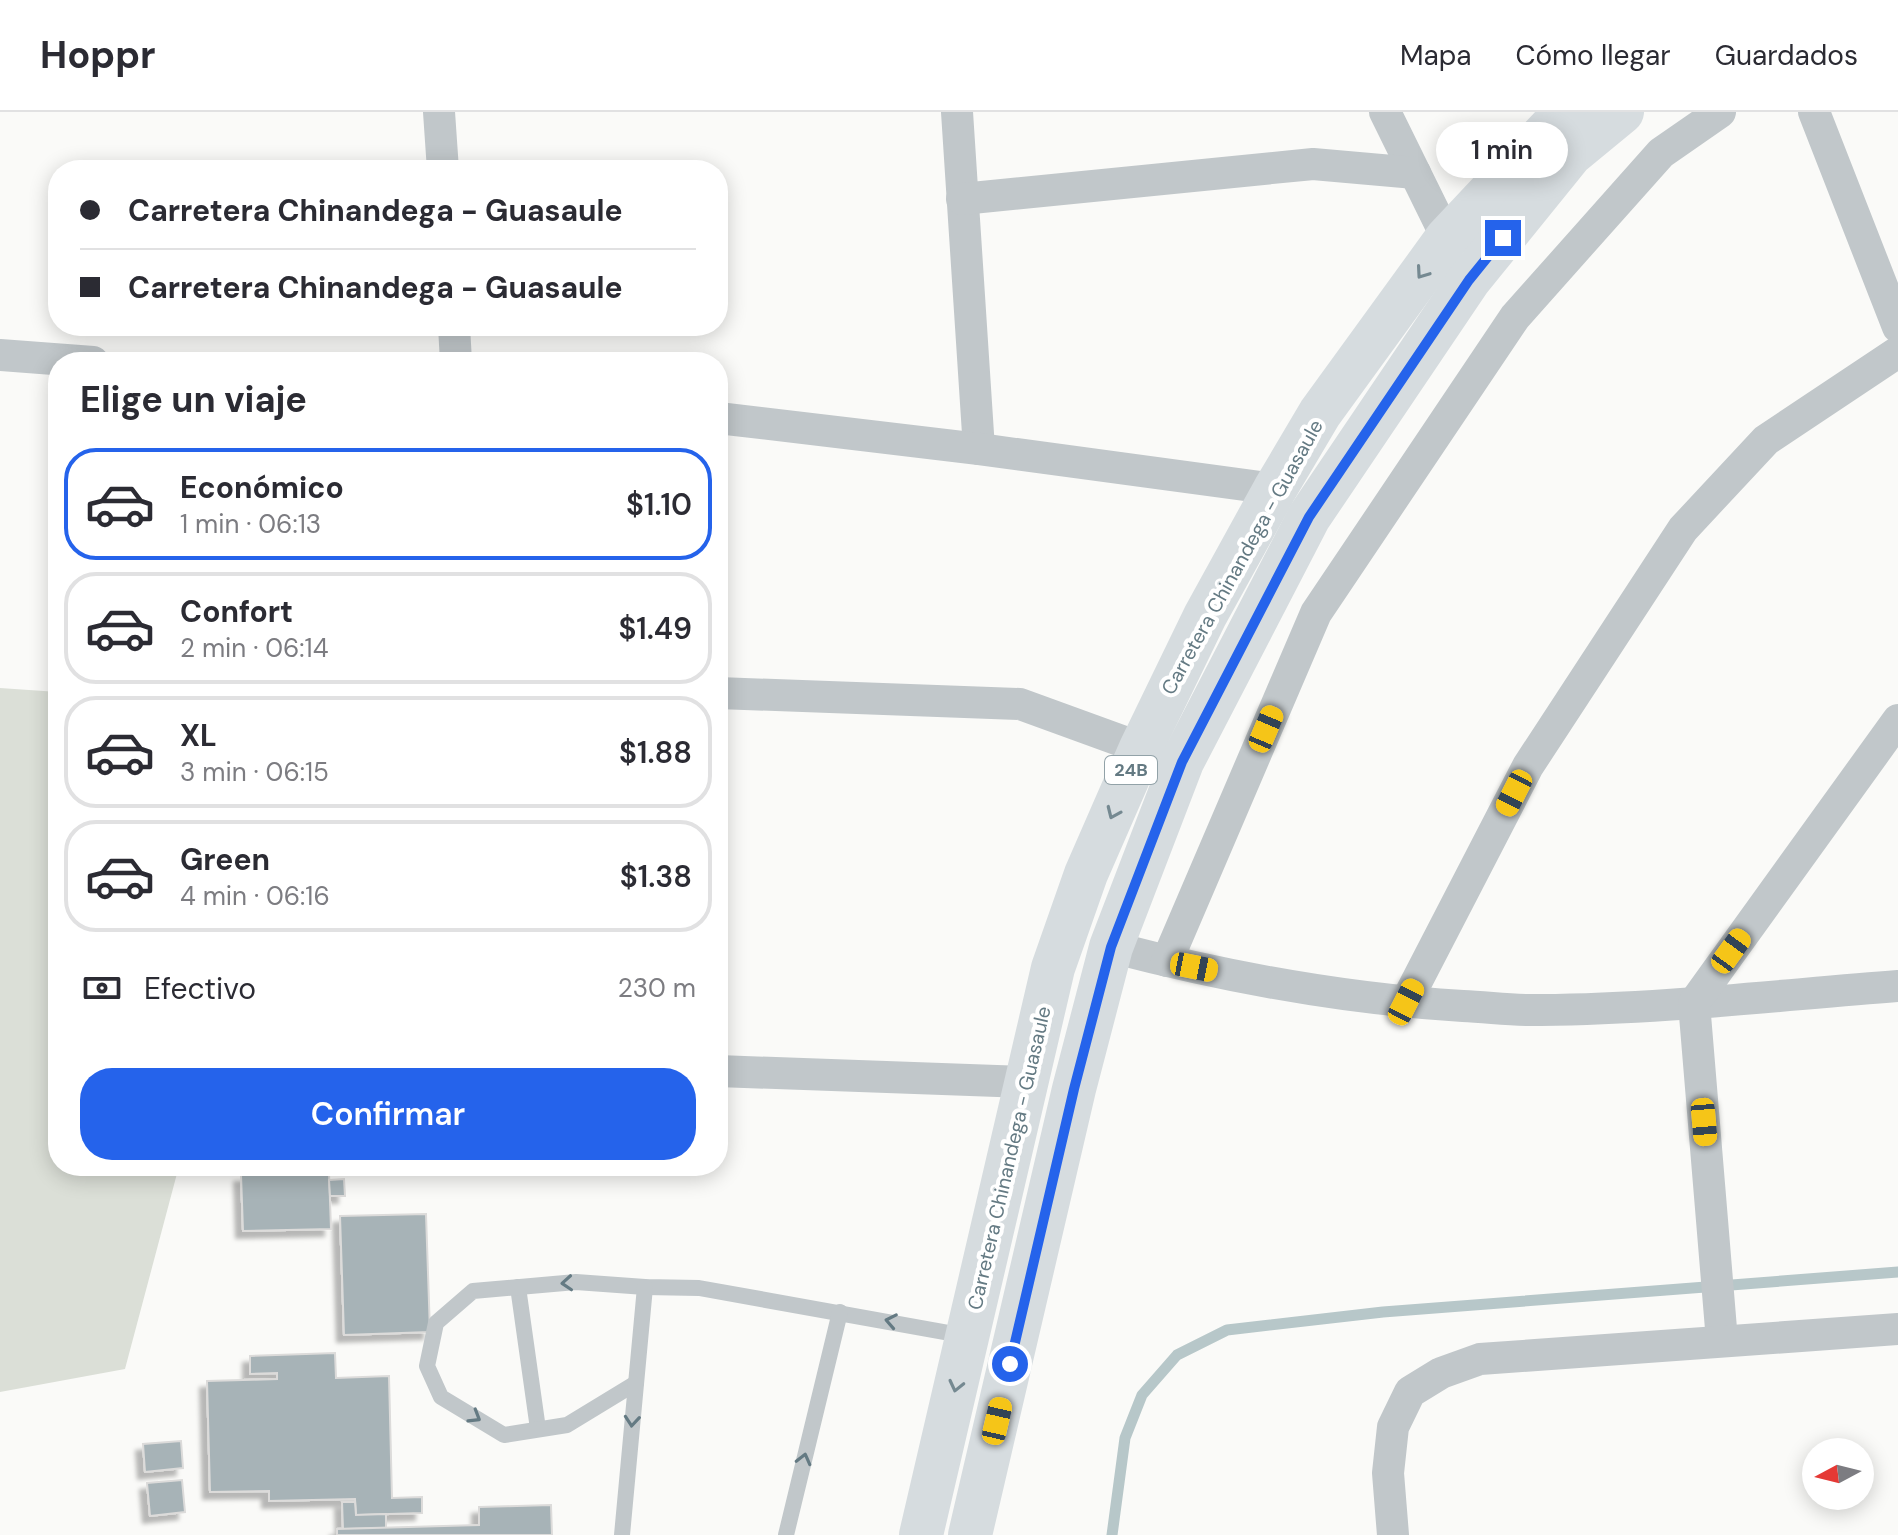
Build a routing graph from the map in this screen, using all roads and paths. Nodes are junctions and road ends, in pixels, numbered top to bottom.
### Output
1 (439, 112) edge
2 (957, 112) edge
3 (1385, 112) edge
4 (1622, 112) edge
5 (1720, 112) edge
6 (1814, 112) edge
7 (1556, 116) edge
8 (442, 160) edge
9 (1415, 173) junction
10 (962, 199) junction
11 (1447, 238) junction
12 (1898, 327) edge
13 (1898, 352) edge
14 (0, 355) edge
15 (48, 359) edge
16 (728, 419) edge
17 (979, 449) junction
18 (1275, 489) junction
19 (728, 693) edge
20 (1898, 720) edge
21 (1141, 748) junction
22 (1111, 947) junction
23 (1167, 961) junction
24 (1898, 986) edge
25 (1406, 1002) junction
26 (1694, 1003) junction
27 (728, 1071) edge
28 (1025, 1082) junction
29 (518, 1287) junction
30 (645, 1287) junction
31 (840, 1312) junction
32 (1898, 1329) edge
33 (968, 1337) junction
34 (1722, 1341) junction
35 (636, 1383) junction
36 (538, 1429) junction
37 (622, 1535) edge
38 (786, 1535) edge
39 (921, 1535) edge
40 (970, 1535) edge
41 (1393, 1535) edge

1 - 8 street
2 - 10 street
3 - 9 street
4 - 22 highway, Carretera Chinandega - Guasaule / 24B
5 - 23 street
6 - 12 street
7 - 11 highway, Carretera Chinandega - Guasaule / 24B
9 - 10 street
9 - 11 street
10 - 17 street
11 -> 18 highway, Carretera Chinandega - Guasaule / 24B
13 - 25 street
14 - 15 street
16 - 17 street
17 - 18 street
18 - 21 highway, Carretera Chinandega - Guasaule / 24B
19 - 21 street
20 - 26 street
21 -> 28 highway, Carretera Chinandega - Guasaule / 24B
22 - 23 street
22 - 40 highway, Carretera Chinandega - Guasaule / 24B
23 - 25 street
24 - 26 street
25 - 26 street
26 - 34 street
27 - 28 street
28 - 33 highway, Carretera Chinandega - Guasaule / 24B
30 -> 29 lane
29 - 36 lane
29 -> 36 lane
30 - 31 lane
30 - 35 lane
33 -> 31 lane
38 -> 31 lane
32 - 34 street
33 -> 39 highway, Carretera Chinandega - Guasaule / 24B
34 - 41 street
35 - 36 lane
35 -> 37 lane

